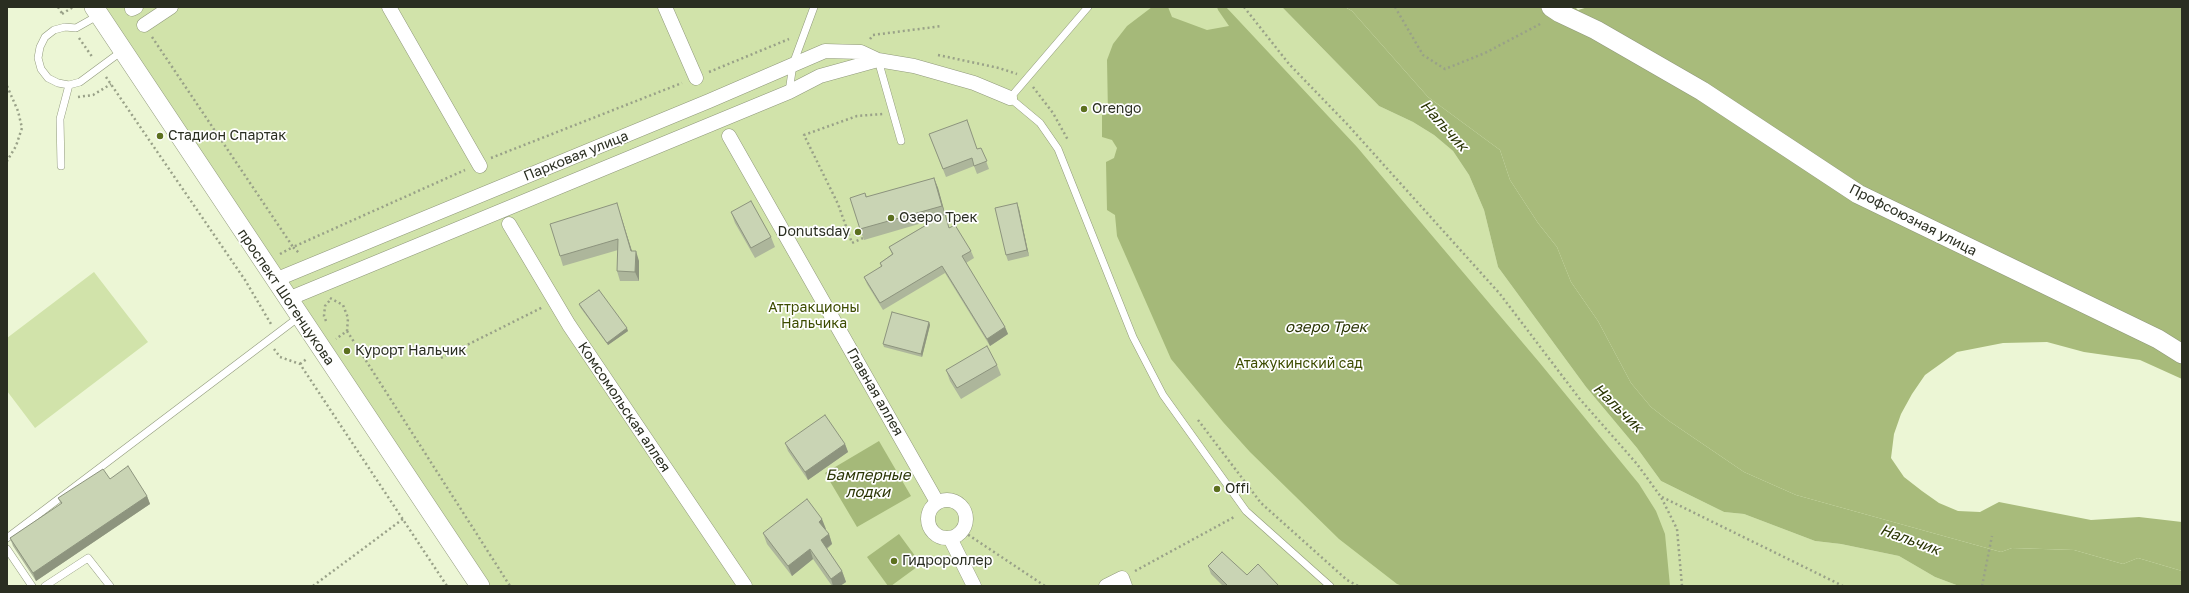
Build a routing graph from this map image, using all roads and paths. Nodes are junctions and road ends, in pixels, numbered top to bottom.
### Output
1 (58, 7) edge
2 (73, 7) edge
3 (171, 7) edge
4 (389, 7) edge
5 (664, 7) edge
6 (814, 7) edge
7 (1088, 7) edge
8 (1244, 7) edge
9 (1395, 7) edge
10 (1555, 10) edge
11 (96, 11) edge
12 (62, 14) junction
13 (58, 16) dead end
14 (144, 25) joint
15 (942, 26) dead end
16 (72, 27) junction
17 (803, 38) junction
18 (867, 43) dead end
19 (122, 50) junction
20 (931, 54) dead end
21 (878, 60) junction
22 (794, 64) junction
23 (98, 66) junction
24 (696, 78) junction
25 (1026, 81) junction
26 (111, 84) junction
27 (69, 85) junction
28 (8, 88) edge
29 (789, 92) junction
30 (67, 95) junction
31 (1010, 98) junction
32 (893, 113) junction
33 (729, 136) dead end
34 (900, 141) dead end
35 (1070, 143) dead end
36 (7, 161) edge
37 (480, 165) junction
38 (61, 166) dead end
39 (509, 224) dead end
40 (863, 238) edge
41 (293, 247) junction
42 (280, 255) dead end
43 (302, 256) dead end
44 (251, 278) dead end
45 (245, 280) junction
46 (275, 280) junction
47 (252, 293) dead end
48 (326, 296) dead end
49 (288, 299) junction
50 (331, 299) junction
51 (555, 301) junction
52 (300, 317) junction
53 (327, 325) dead end
54 (347, 331) junction
55 (334, 333) dead end
56 (337, 338) junction
57 (332, 341) dead end
58 (2182, 354) edge
59 (310, 357) dead end
60 (441, 358) dead end
61 (300, 364) dead end
62 (310, 379) dead end
63 (1195, 417) dead end
64 (1661, 497) junction
65 (937, 502) junction
66 (1246, 511) junction
67 (403, 519) junction
68 (962, 531) junction
69 (1992, 536) dead end
70 (7, 538) edge
71 (950, 538) junction
72 (7, 549) edge
73 (1123, 582) edge
74 (32, 586) edge
75 (46, 586) edge
76 (110, 586) edge
77 (313, 586) edge
78 (447, 586) edge
79 (480, 586) edge
80 (510, 586) edge
81 (745, 586) edge
82 (974, 586) edge
83 (1045, 586) edge
84 (1106, 586) edge
85 (1330, 586) edge
86 (1358, 586) edge
87 (1682, 586) edge
88 (1842, 586) edge
89 (1982, 586) edge

1 - 12 path
2 - 12 path
3 - 14 street
4 - 37 street
5 - 24 street
6 - 17 lane
7 - 25 lane
8 - 64 path
9 - 10 path
10 - 58 street, Профсоюзная улица
11 - 16 lane
11 - 19 street, проспект Шогенцукова
12 - 13 path
12 - 16 path
14 - 41 path
15 - 18 path
16 - 23 path
16 - 27 lane
17 - 22 lane
17 - 24 path
19 - 23 lane
19 - 46 street, проспект Шогенцукова
20 - 25 path
21 - 22 street, Парковая улица
21 - 29 street, Парковая улица
21 - 31 street, Парковая улица
21 - 32 lane
22 - 29 lane
22 - 46 street, Парковая улица
23 - 26 path
23 - 27 lane
24 - 37 path
25 - 31 lane
25 - 35 path
26 - 30 path
26 - 45 path
27 - 30 lane
28 - 36 path
29 - 49 street, Парковая улица
30 - 38 lane
31 - 66 lane
32 - 34 lane
32 - 40 path
33 - 65 street, Главная аллея
37 - 41 path
39 - 51 street, Комсомольская аллея
41 - 42 path
41 - 43 path
44 - 45 path
45 - 47 path
46 - 49 street, проспект Шогенцукова
48 - 50 path
49 - 52 street, проспект Шогенцукова
50 - 53 path
50 - 54 path
51 - 60 path
51 - 81 street, Комсомольская аллея
52 - 70 lane
52 - 79 street, проспект Шогенцукова
54 - 56 path
54 - 80 path
55 - 56 path
56 - 57 path
59 - 61 path
62 - 67 path
63 - 86 path
64 - 87 path
64 - 88 path
65 - 68 street
65 - 71 street
66 - 73 path
66 - 85 lane
67 - 77 path
67 - 78 path
68 - 71 street
68 - 83 path
69 - 89 path
71 - 82 street
72 - 74 lane
73 - 84 street
75 - 76 lane

